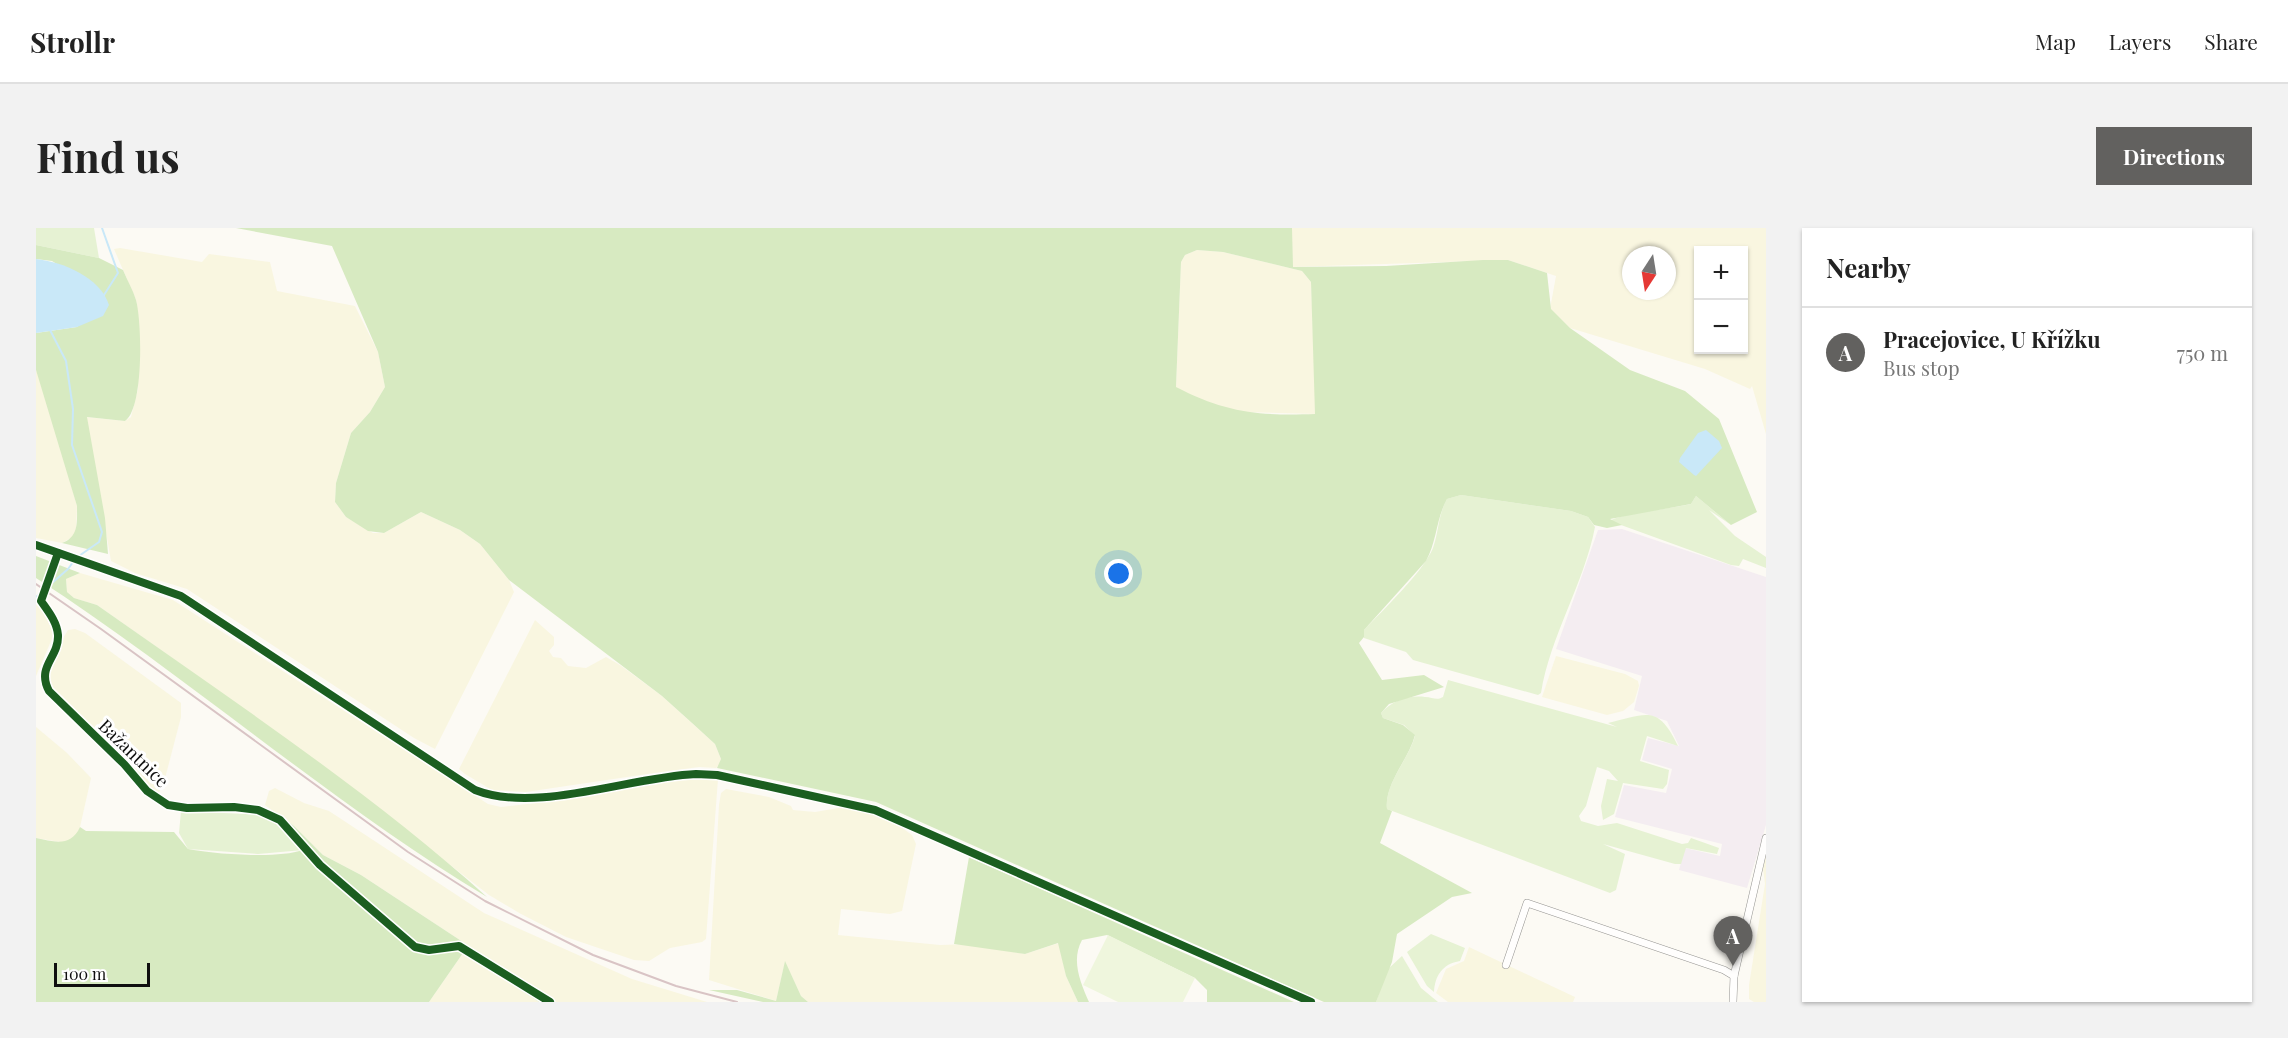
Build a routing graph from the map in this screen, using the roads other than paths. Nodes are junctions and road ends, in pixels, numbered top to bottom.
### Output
1 (36, 545) edge
2 (58, 553) junction
3 (1766, 838) edge
4 (1506, 965) dead end
5 (1734, 976) junction
6 (550, 1002) edge
7 (1311, 1002) edge
8 (1733, 1002) edge

1 - 2 street
2 - 6 street, Bažantnice
2 - 7 street
3 - 5 street
4 - 5 street
5 - 8 street

